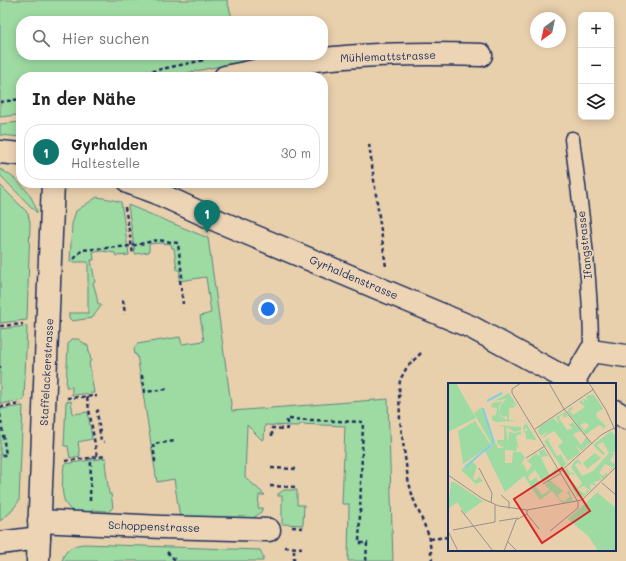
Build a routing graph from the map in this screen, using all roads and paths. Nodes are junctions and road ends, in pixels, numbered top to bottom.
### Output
1 (481, 55) dead end
2 (328, 59) edge
3 (204, 60) dead end
4 (318, 60) edge
5 (148, 72) edge
6 (251, 72) edge
7 (16, 100) edge
8 (0, 102) edge
9 (572, 139) dead end
10 (369, 144) dead end
11 (0, 152) edge
12 (16, 154) edge
13 (54, 188) edge
14 (144, 188) edge
15 (127, 220) dead end
16 (131, 246) junction
17 (133, 254) dead end
18 (51, 258) junction
19 (379, 288) junction
20 (123, 300) dead end
21 (183, 304) dead end
22 (125, 314) dead end
23 (21, 324) dead end
24 (0, 326) edge
25 (591, 351) junction
26 (421, 353) dead end
27 (626, 356) edge
28 (141, 376) dead end
29 (575, 383) edge
30 (167, 389) dead end
31 (96, 396) dead end
32 (87, 397) junction
33 (45, 398) junction
34 (0, 404) edge
35 (19, 404) dead end
36 (0, 407) edge
37 (99, 410) dead end
38 (616, 412) edge
39 (0, 414) edge
40 (626, 418) edge
41 (99, 425) junction
42 (92, 426) junction
43 (272, 436) dead end
44 (175, 441) dead end
45 (104, 442) dead end
46 (0, 455) edge
47 (106, 456) dead end
48 (97, 457) junction
49 (91, 458) junction
50 (154, 461) dead end
51 (42, 464) junction
52 (271, 468) dead end
53 (298, 469) dead end
54 (270, 486) dead end
55 (297, 487) dead end
56 (90, 524) junction
57 (39, 529) junction
58 (269, 530) dead end
59 (448, 537) edge
60 (430, 539) junction
61 (0, 543) edge
62 (294, 547) dead end
63 (38, 561) edge
64 (294, 561) edge
65 (366, 561) edge
66 (432, 561) edge

1 - 2 street, Mühlemattstrasse
3 - 5 path
4 - 6 street, Mühlemattstrasse
7 - 8 path
9 - 25 lane, Ifangstrasse
10 - 19 path
11 - 12 street
13 - 18 street, Staffelackerstrasse
14 - 19 street, Gyrhaldenstrasse
15 - 16 path
16 - 17 path
16 - 18 path
16 - 21 path
18 - 33 street, Staffelackerstrasse
19 - 29 street, Gyrhaldenstrasse
20 - 22 path
23 - 24 path
25 - 27 street
25 - 29 street
26 - 60 path
28 - 30 path
31 - 32 path
32 - 33 path
32 - 42 path
33 - 51 street, Staffelackerstrasse
34 - 36 path
35 - 36 path
37 - 41 path
38 - 40 street
39 - 46 path
41 - 42 path
41 - 45 path
42 - 48 path
43 - 65 path
44 - 50 path
47 - 48 path
48 - 49 path
49 - 51 path
49 - 56 path
51 - 57 street, Staffelackerstrasse
52 - 53 path
54 - 55 path
56 - 57 street, Schoppenstrasse
56 - 58 street, Schoppenstrasse
57 - 61 street, Schoppenstrasse
57 - 63 street, Staffelackerstrasse
59 - 60 path
60 - 66 path
62 - 64 path

